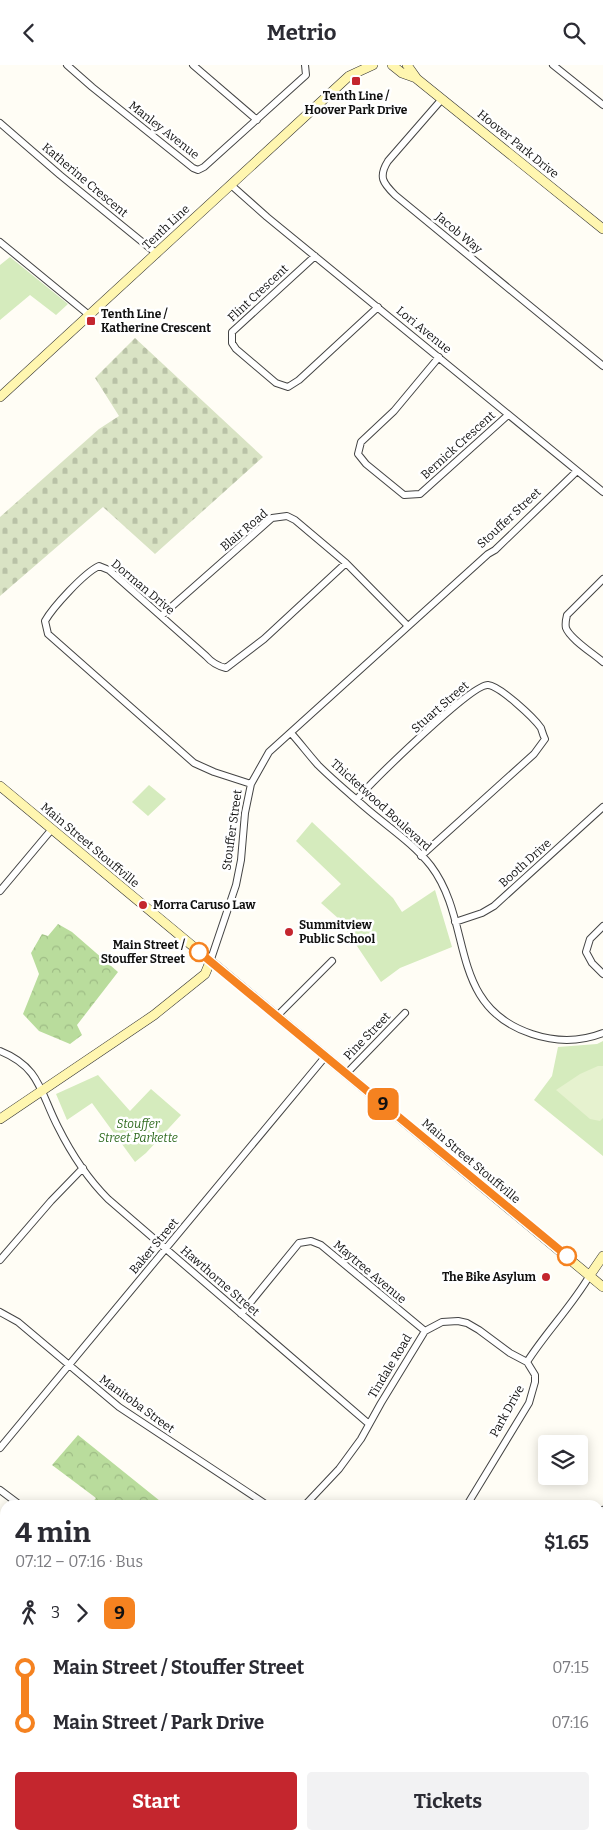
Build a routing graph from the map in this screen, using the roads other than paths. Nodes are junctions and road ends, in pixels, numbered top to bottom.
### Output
1 (67, 65) edge
2 (193, 65) edge
3 (306, 65) edge
4 (354, 65) edge
5 (373, 65) edge
6 (392, 65) edge
7 (407, 65) edge
8 (553, 65) edge
9 (350, 76) junction
10 (417, 79) junction
11 (442, 99) junction
12 (603, 104) edge
13 (258, 120) junction
14 (0, 123) edge
15 (231, 185) junction
16 (603, 229) edge
17 (0, 243) edge
18 (157, 253) junction
19 (315, 256) junction
20 (378, 307) junction
21 (90, 315) junction
22 (439, 357) junction
23 (603, 367) edge
24 (0, 397) edge
25 (508, 415) junction
26 (577, 471) junction
27 (603, 492) edge
28 (346, 563) junction
29 (603, 579) edge
30 (162, 617) junction
31 (408, 626) junction
32 (603, 662) edge
33 (291, 733) junction
34 (251, 784) junction
35 (0, 786) edge
36 (357, 799) junction
37 (603, 807) edge
38 (52, 829) junction
39 (422, 855) junction
40 (0, 891) edge
41 (455, 922) junction
42 (603, 926) edge
43 (332, 961) dead end
44 (210, 962) junction
45 (603, 974) edge
46 (405, 1013) dead end
47 (277, 1016) junction
48 (603, 1033) edge
49 (0, 1051) edge
50 (325, 1057) junction
51 (346, 1074) junction
52 (42, 1092) junction
53 (0, 1119) edge
54 (83, 1168) junction
55 (166, 1249) junction
56 (603, 1256) edge
57 (0, 1260) edge
58 (590, 1275) junction
59 (603, 1287) edge
60 (0, 1312) edge
61 (241, 1314) junction
62 (425, 1331) junction
63 (527, 1362) junction
64 (69, 1365) junction
65 (369, 1424) junction
66 (0, 1448) edge
67 (0, 1489) edge
68 (14, 1500) edge
69 (260, 1500) edge
70 (310, 1500) edge
71 (469, 1500) edge

1 - 13 street, Manley Avenue
2 - 13 street
3 - 13 street, Manley Avenue
4 - 9 street, Tenth Line
5 - 9 street, Tenth Line
6 - 10 street, Hoover Park Drive
7 - 10 street, Hoover Park Drive
8 - 12 street
9 - 15 street, Tenth Line
10 - 11 street, Hoover Park Drive
11 - 16 street, Hoover Park Drive
11 - 23 street, Jacob Way
14 - 18 street, Katherine Crescent
15 - 18 street, Tenth Line
15 - 19 street, Lori Avenue
17 - 21 street
18 - 21 street, Tenth Line
19 - 20 street, Lori Avenue
19 - 20 street, Flint Crescent
20 - 22 street, Lori Avenue
21 - 24 street, Tenth Line
22 - 25 street, Lori Avenue
22 - 25 street, Bernick Crescent
25 - 26 street, Lori Avenue
26 - 27 street, Lori Avenue
26 - 31 street, Stouffer Street
28 - 30 street, Blair Road
28 - 30 street, Dorman Drive
28 - 31 street, Blair Road
29 - 32 street
30 - 34 street, Dorman Drive
31 - 33 street, Stouffer Street
33 - 34 street, Stouffer Street
33 - 36 street, Thicketwood Boulevard
34 - 44 street, Stouffer Street
35 - 38 street, Main Street Stouffville
36 - 39 street, Thicketwood Boulevard
36 - 39 street, Stuart Street
37 - 41 street, Booth Drive
38 - 40 street
38 - 44 street, Main Street Stouffville
39 - 41 street, Thicketwood Boulevard
41 - 48 street, Thicketwood Boulevard
42 - 45 street
43 - 47 street
44 - 47 street, Main Street Stouffville
44 - 52 street, Stouffer Street
46 - 51 street, Pine Street
47 - 50 street, Main Street Stouffville
49 - 52 street
50 - 51 street, Main Street Stouffville
50 - 55 street, Baker Street
51 - 58 street, Main Street Stouffville
52 - 53 street, Stouffer Street
52 - 54 street, Hawthorne Street
54 - 55 street, Hawthorne Street
54 - 57 street
55 - 61 street, Hawthorne Street
55 - 64 street, Baker Street
56 - 58 street
58 - 59 street, Main Street Stouffville
58 - 63 street
60 - 64 street, Manitoba Street
61 - 62 street, Maytree Avenue
61 - 65 street, Hawthorne Street
62 - 63 street, Tindale Road
62 - 65 street, Tindale Road
63 - 71 street, Park Drive
64 - 66 street, Baker Street
64 - 69 street, Manitoba Street
65 - 70 street, Tindale Road
67 - 68 street

